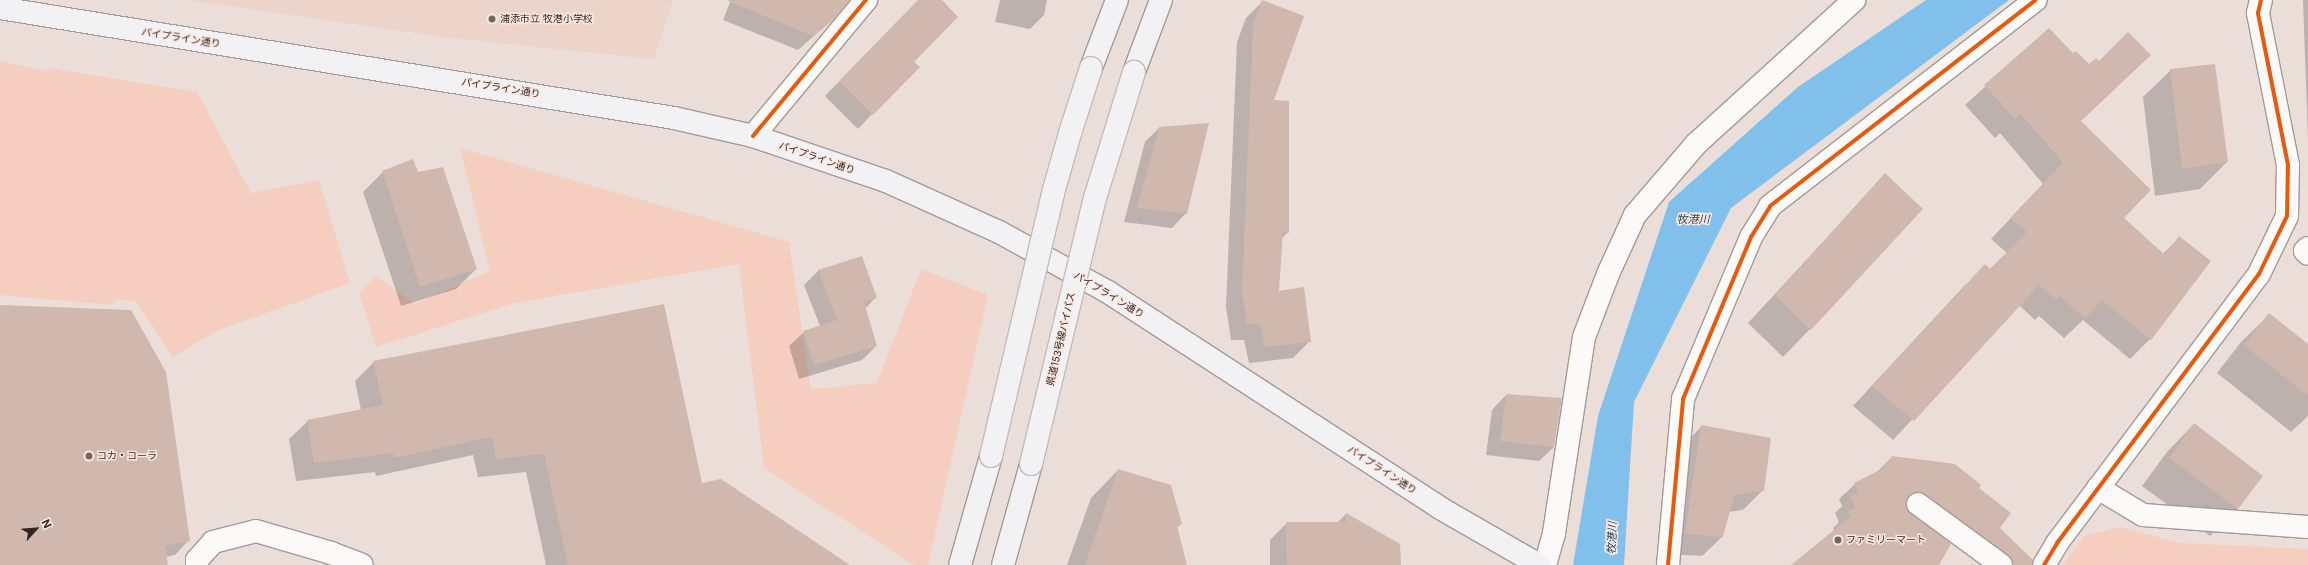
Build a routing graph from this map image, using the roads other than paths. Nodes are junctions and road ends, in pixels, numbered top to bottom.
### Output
1 (866, 0) edge
2 (1117, 0) edge
3 (1162, 0) edge
4 (1854, 0) edge
5 (2036, 0) edge
6 (2262, 0) edge
7 (0, 8) edge
8 (753, 136) junction
9 (2308, 248) edge
10 (2308, 254) edge
11 (2098, 488) junction
12 (1918, 504) dead end
13 (2308, 527) edge
14 (197, 565) edge
15 (362, 565) edge
16 (960, 565) edge
17 (1003, 565) edge
18 (1539, 565) edge
19 (1545, 565) edge
20 (1668, 565) edge
21 (2001, 565) edge
22 (2044, 565) edge

1 - 8 street
2 - 16 main road, bridge
3 - 17 main road, 県道153号線バイパス, bridge
4 - 19 street
5 - 20 street
6 - 11 street
7 - 8 main road, パイプライン通り
8 - 18 main road, パイプライン通り
9 - 10 street
11 - 13 street
11 - 22 street
12 - 21 street
14 - 15 street

